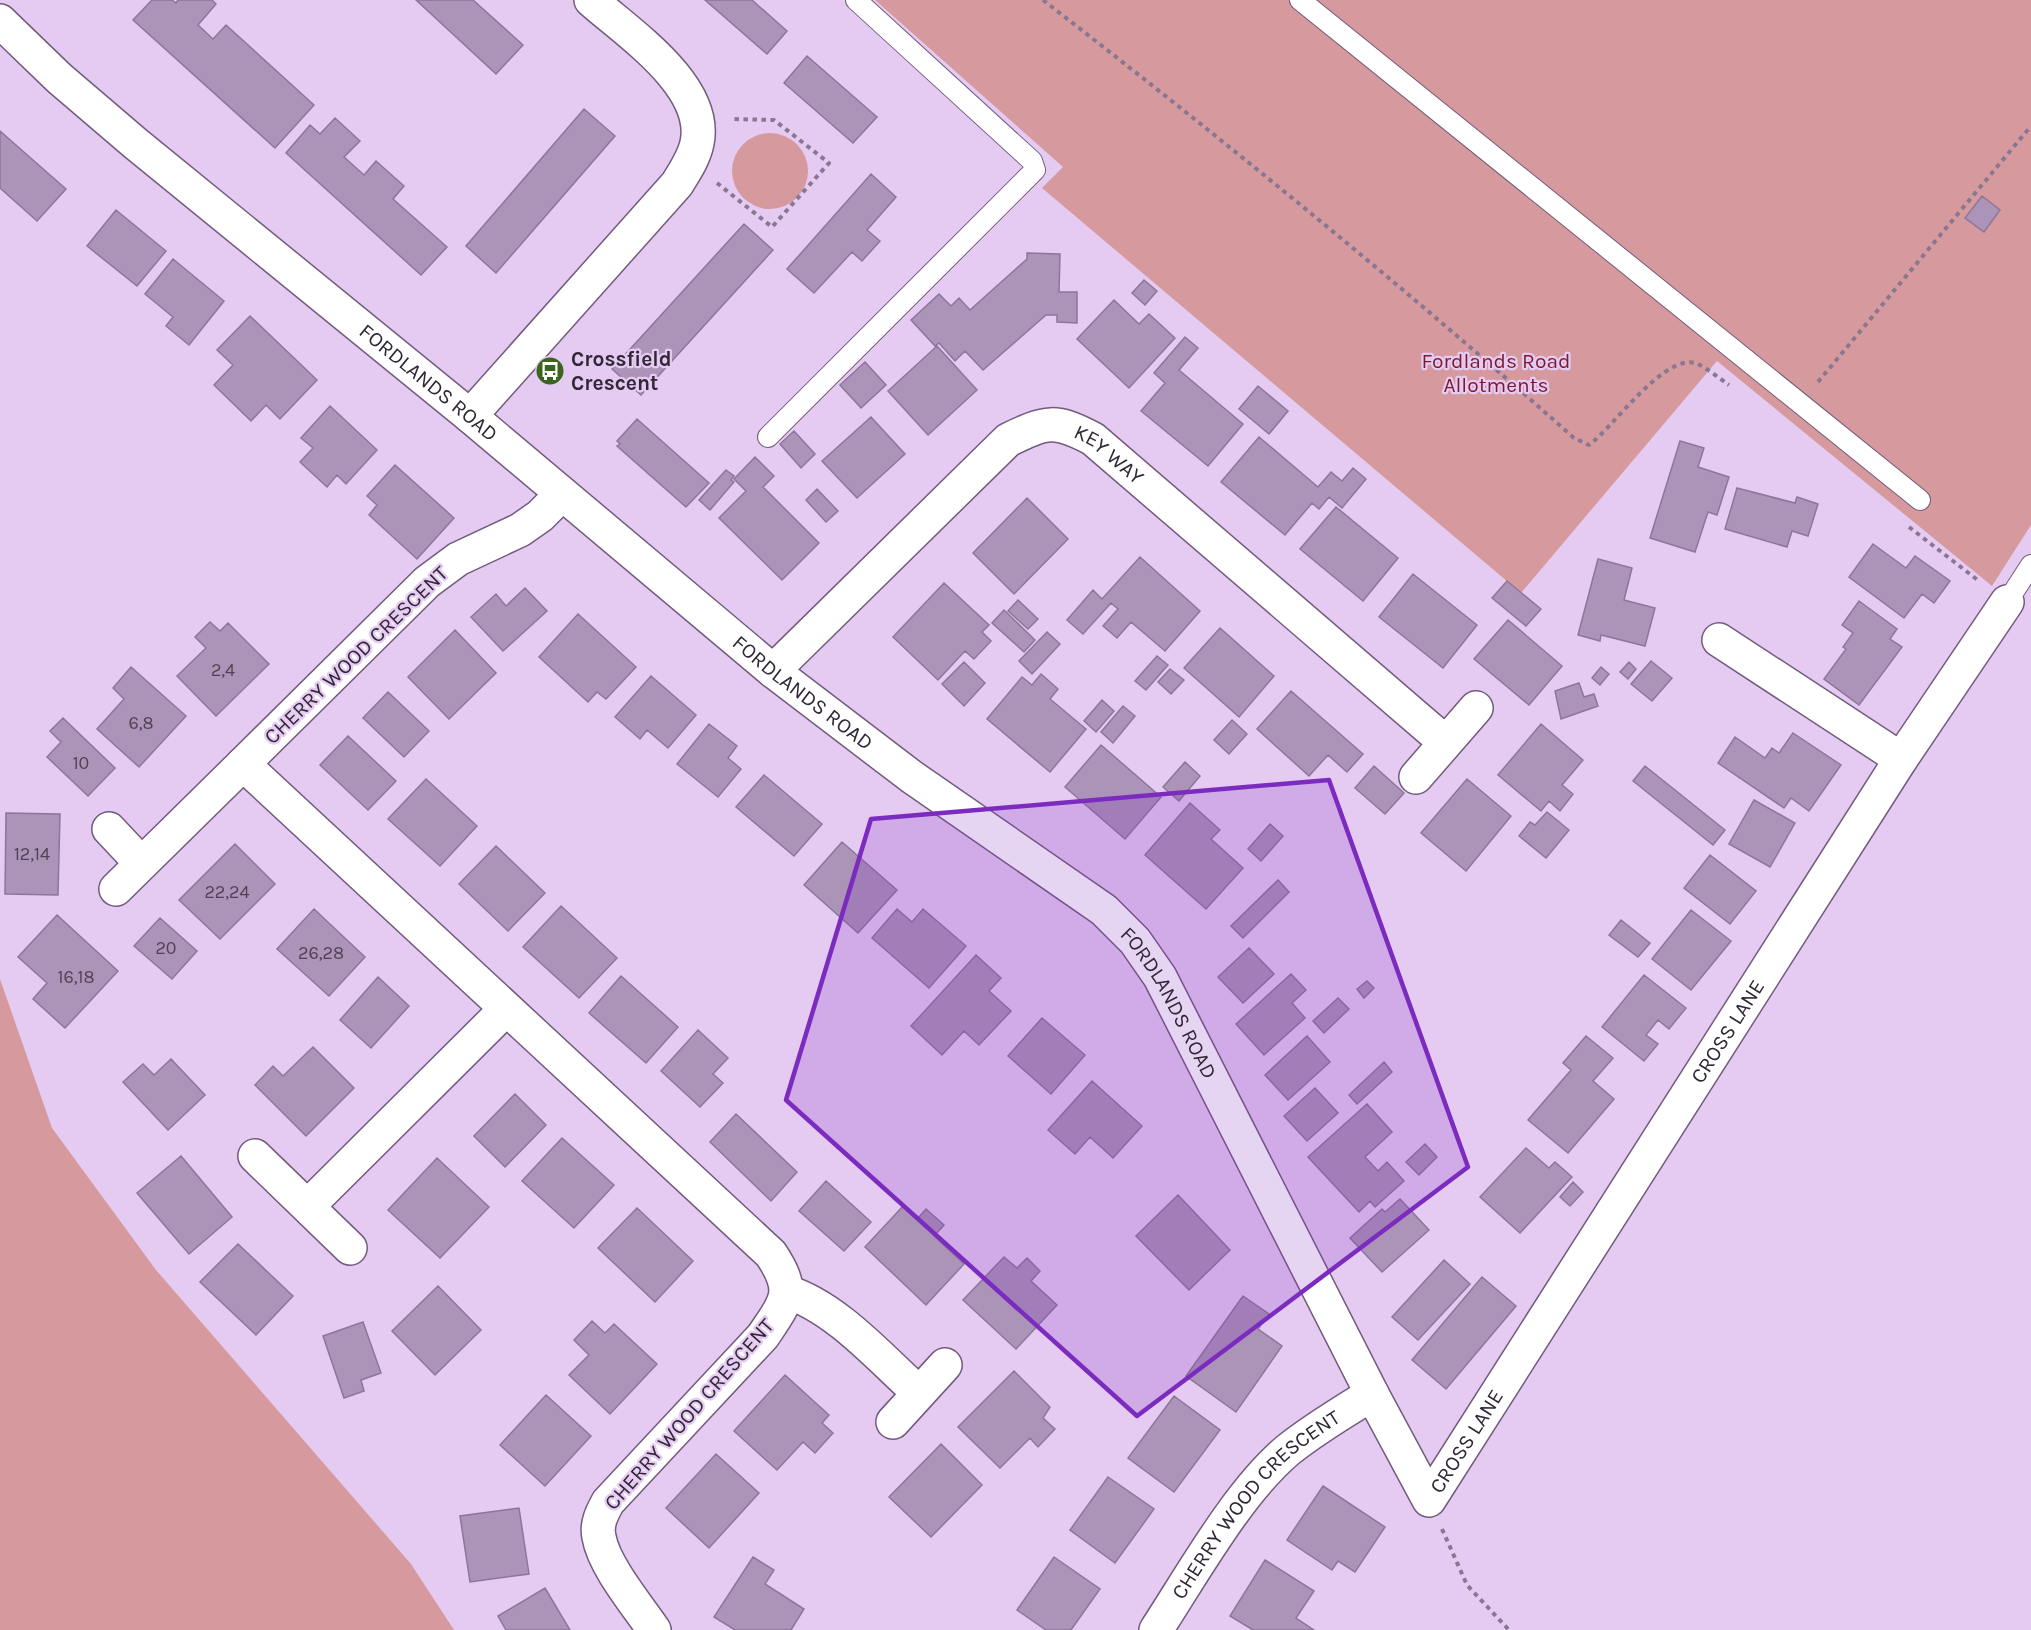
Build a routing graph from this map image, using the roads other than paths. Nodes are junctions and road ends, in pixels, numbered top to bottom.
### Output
1 (591, 0) edge
2 (856, 0) edge
3 (1300, 0) edge
4 (0, 21) edge
5 (470, 416) junction
6 (768, 437) dead end
7 (562, 494) junction
8 (1920, 500) dead end
9 (2031, 565) edge
10 (2007, 602) joint
11 (1719, 640) dead end
12 (773, 670) junction
13 (1476, 708) dead end
14 (1445, 742) junction
15 (1901, 759) junction
16 (243, 764) junction
17 (1416, 777) dead end
18 (109, 829) dead end
19 (141, 863) junction
20 (116, 889) dead end
21 (506, 1008) junction
22 (255, 1155) dead end
23 (308, 1206) junction
24 (350, 1248) dead end
25 (787, 1292) junction
26 (945, 1365) dead end
27 (919, 1393) junction
28 (1372, 1394) junction
29 (893, 1422) dead end
30 (1429, 1500) joint
31 (654, 1630) edge
32 (1156, 1630) edge

1 - 5 street
2 - 6 lane
3 - 8 lane
4 - 5 street, FORDLANDS ROAD
5 - 7 street, FORDLANDS ROAD
7 - 12 street, FORDLANDS ROAD
7 - 16 street, CHERRY WOOD CRESCENT
9 - 10 lane, CROSS LANE
10 - 15 street, CROSS LANE
11 - 15 street
12 - 14 street, KEY WAY
12 - 28 street, FORDLANDS ROAD
13 - 14 street
14 - 17 street
15 - 30 street, CROSS LANE
16 - 19 street, CHERRY WOOD CRESCENT
16 - 21 street
18 - 19 street
19 - 20 street, CHERRY WOOD CRESCENT
21 - 23 street
21 - 25 street
22 - 23 street
23 - 24 street
25 - 27 street
25 - 31 street, CHERRY WOOD CRESCENT
26 - 27 street
27 - 29 street
28 - 30 street, FORDLANDS ROAD
28 - 32 street, CHERRY WOOD CRESCENT

